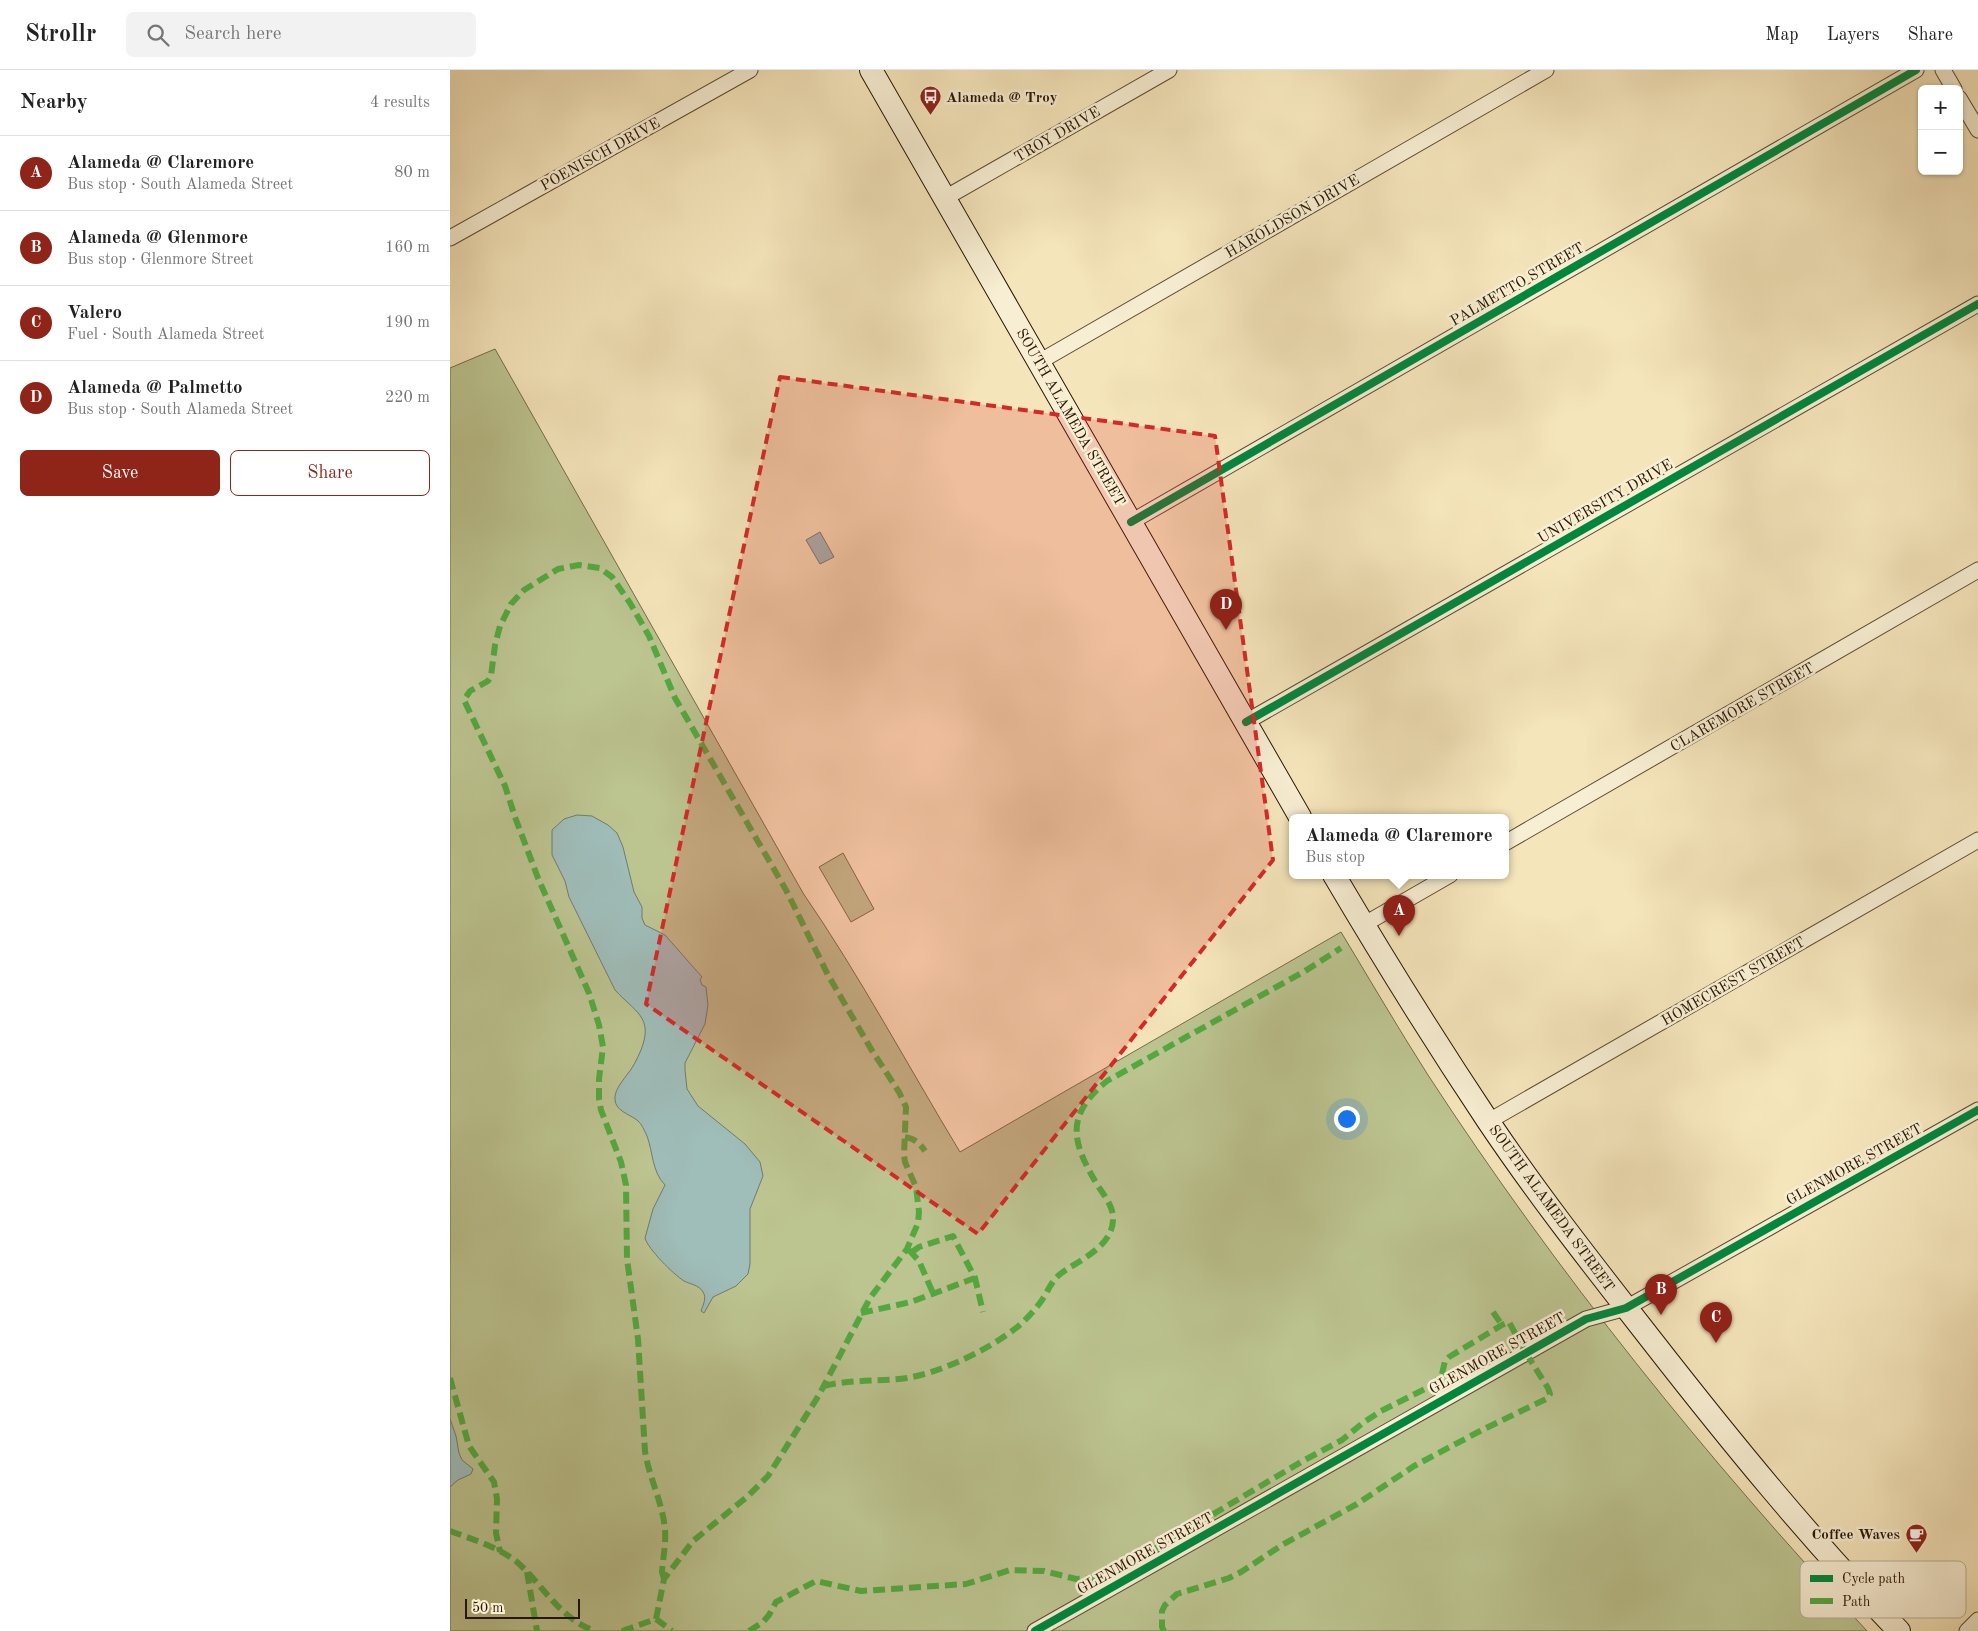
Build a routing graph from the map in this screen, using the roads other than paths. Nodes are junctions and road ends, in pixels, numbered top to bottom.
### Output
1 (750, 70) edge
2 (871, 70) edge
3 (1169, 70) edge
4 (1546, 70) edge
5 (1916, 70) edge
6 (1943, 70) edge
7 (1952, 85) edge
8 (1963, 105) edge
9 (1978, 130) edge
10 (945, 198) junction
11 (450, 238) edge
12 (1978, 304) edge
13 (1039, 362) junction
14 (1131, 522) junction
15 (1978, 570) edge
16 (1246, 722) junction
17 (1298, 814) edge
18 (1978, 840) edge
19 (1509, 841) edge
20 (1336, 879) edge
21 (1443, 879) edge
22 (1363, 925) junction
23 (1978, 1110) edge
24 (1489, 1122) junction
25 (1626, 1308) junction
26 (1835, 1561) edge
27 (1887, 1618) edge
28 (1978, 1620) edge
29 (1035, 1631) edge
30 (1900, 1631) edge
31 (1967, 1631) edge

1 - 11 street, POENISCH DRIVE
2 - 10 main road, SOUTH ALAMEDA STREET
3 - 10 street, TROY DRIVE
4 - 13 street, HAROLDSON DRIVE
5 - 14 street, PALMETTO STREET
6 - 7 street
8 - 9 street
10 - 13 main road, SOUTH ALAMEDA STREET
12 - 16 street, UNIVERSITY DRIVE
13 - 14 main road, SOUTH ALAMEDA STREET
14 - 16 main road, SOUTH ALAMEDA STREET
15 - 19 street, CLAREMORE STREET
16 - 17 main road, SOUTH ALAMEDA STREET
18 - 24 street, HOMECREST STREET
20 - 22 main road, SOUTH ALAMEDA STREET
21 - 22 street
22 - 24 main road, SOUTH ALAMEDA STREET
23 - 25 street, GLENMORE STREET
24 - 25 main road, SOUTH ALAMEDA STREET
25 - 26 main road, SOUTH ALAMEDA STREET
25 - 29 street, GLENMORE STREET
27 - 30 main road, SOUTH ALAMEDA STREET
28 - 31 street

